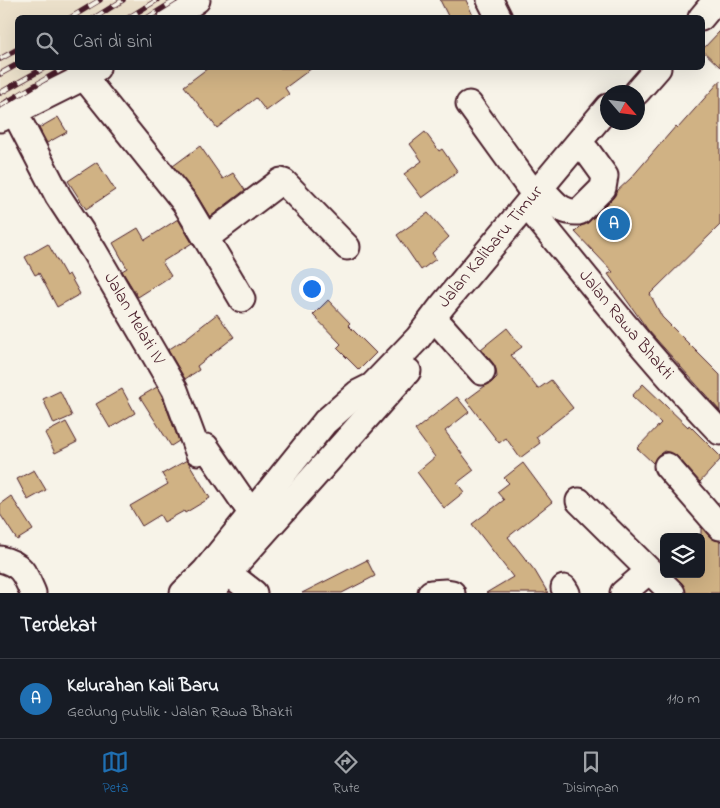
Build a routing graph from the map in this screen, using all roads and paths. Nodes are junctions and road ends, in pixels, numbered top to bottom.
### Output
1 (197, 0) edge
2 (490, 0) edge
3 (697, 0) edge
4 (716, 0) edge
5 (175, 15) edge
6 (497, 15) edge
7 (684, 15) edge
8 (704, 15) edge
9 (638, 70) edge
10 (656, 70) edge
11 (90, 72) edge
12 (625, 85) edge
13 (643, 85) edge
14 (469, 104) dead end
15 (7, 115) edge
16 (600, 117) edge
17 (604, 130) edge
18 (587, 151) junction
19 (539, 202) junction
20 (206, 238) junction
21 (347, 247) dead end
22 (242, 298) dead end
23 (442, 327) junction
24 (482, 372) dead end
25 (378, 392) junction
26 (720, 432) edge
27 (667, 466) dead end
28 (579, 501) dead end
29 (258, 523) junction
30 (720, 527) edge
31 (0, 559) edge
32 (649, 571) junction
33 (214, 579) edge
34 (33, 593) edge
35 (183, 593) edge
36 (254, 593) edge
37 (431, 593) edge
38 (452, 593) edge
39 (623, 593) edge
40 (672, 593) edge

1 - 5 street
2 - 6 street
3 - 7 street
4 - 8 street
9 - 12 street
10 - 13 street
11 - 15 street
11 - 20 street
14 - 19 street
15 - 29 street, Jalan Melati IV
16 - 19 street, Jalan Kalibaru Timur
17 - 18 street, Jalan Kalibaru Timur
18 - 19 street, Jalan Kalibaru Timur
18 - 19 street
19 - 23 street, Jalan Kalibaru Timur
19 - 25 street, Jalan Kalibaru Timur
19 - 26 street, Jalan Rawa Bhakti
20 - 21 street
20 - 22 street
23 - 24 street
23 - 25 street, Jalan Kalibaru Timur
25 - 29 street, Jalan Kalibaru Timur
27 - 30 street
28 - 32 street
29 - 33 street, Jalan Kalibaru Timur
31 - 34 street
32 - 39 street
32 - 40 street
33 - 35 street, Jalan Kalibaru Timur
33 - 36 street
37 - 38 street

